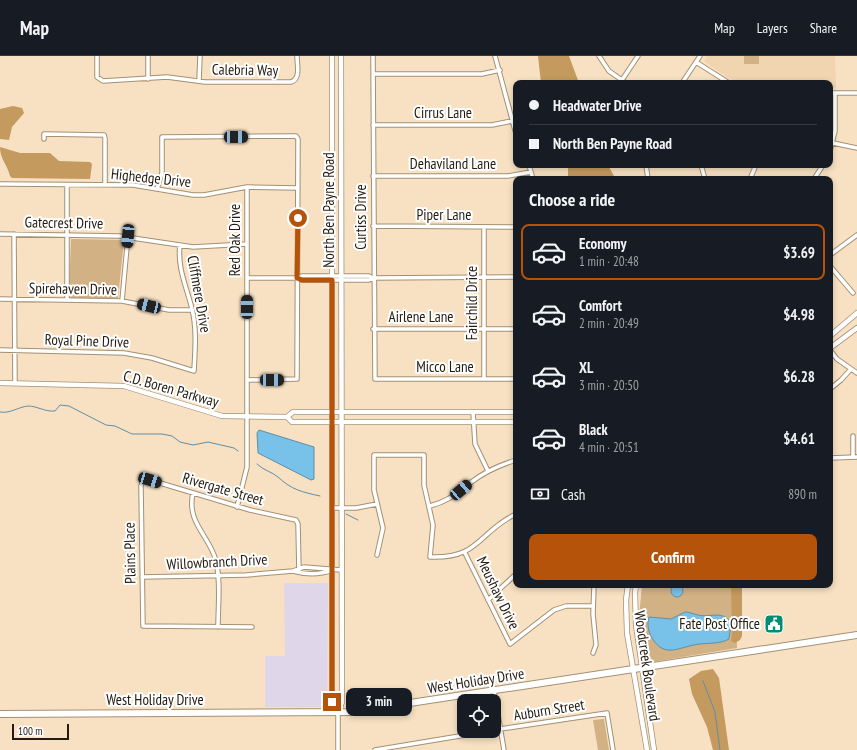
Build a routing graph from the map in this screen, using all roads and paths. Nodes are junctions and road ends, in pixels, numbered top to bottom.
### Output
1 (97, 56) edge
2 (148, 56) edge
3 (200, 56) edge
4 (297, 56) edge
5 (332, 56) edge
6 (341, 56) edge
7 (373, 56) edge
8 (495, 56) edge
9 (600, 56) edge
10 (638, 56) edge
11 (700, 56) edge
12 (696, 62) junction
13 (500, 70) junction
14 (373, 74) junction
15 (148, 79) junction
16 (622, 80) joint
17 (684, 80) edge
18 (724, 80) edge
19 (200, 81) junction
20 (835, 93) joint
21 (857, 93) edge
22 (512, 121) junction
23 (513, 124) edge
24 (373, 125) junction
25 (44, 138) dead end
26 (833, 143) joint
27 (857, 148) edge
28 (530, 168) edge
29 (531, 172) junction
30 (373, 176) junction
31 (532, 176) edge
32 (0, 184) edge
33 (68, 185) junction
34 (105, 185) junction
35 (247, 187) junction
36 (298, 188) junction
37 (157, 189) junction
38 (373, 226) junction
39 (513, 226) edge
40 (484, 227) junction
41 (0, 234) edge
42 (14, 234) junction
43 (67, 235) junction
44 (857, 235) edge
45 (128, 236) junction
46 (247, 244) junction
47 (180, 245) junction
48 (833, 253) edge
49 (833, 270) edge
50 (484, 277) junction
51 (513, 277) edge
52 (247, 278) junction
53 (297, 278) junction
54 (332, 278) junction
55 (341, 278) junction
56 (373, 278) junction
57 (853, 293) dead end
58 (0, 299) edge
59 (16, 300) junction
60 (67, 300) junction
61 (122, 301) junction
62 (192, 310) junction
63 (857, 313) edge
64 (513, 328) edge
65 (857, 328) edge
66 (373, 329) junction
67 (484, 329) junction
68 (833, 333) edge
69 (833, 347) edge
70 (0, 350) edge
71 (16, 351) junction
72 (833, 352) edge
73 (851, 369) junction
74 (194, 371) joint
75 (857, 373) edge
76 (374, 379) joint
77 (484, 379) junction
78 (513, 379) edge
79 (248, 380) junction
80 (0, 383) edge
81 (15, 383) junction
82 (833, 387) edge
83 (333, 412) junction
84 (341, 412) junction
85 (473, 412) junction
86 (513, 412) edge
87 (287, 417) junction
88 (248, 418) junction
89 (333, 422) junction
90 (341, 422) junction
91 (474, 422) junction
92 (513, 422) edge
93 (853, 436) dead end
94 (855, 457) edge
95 (833, 458) edge
96 (513, 461) edge
97 (488, 472) junction
98 (143, 480) joint
99 (193, 493) junction
100 (377, 504) junction
101 (430, 506) junction
102 (238, 507) junction
103 (333, 508) junction
104 (341, 508) junction
105 (513, 516) edge
106 (465, 553) junction
107 (377, 555) dead end
108 (333, 570) junction
109 (341, 570) junction
110 (299, 571) junction
111 (218, 575) junction
112 (142, 577) junction
113 (513, 577) edge
114 (594, 588) edge
115 (628, 588) edge
116 (636, 588) edge
117 (488, 600) junction
118 (592, 606) junction
119 (218, 627) junction
120 (252, 627) dead end
121 (857, 635) edge
122 (594, 653) dead end
123 (332, 660) junction
124 (342, 660) junction
125 (641, 669) junction
126 (633, 670) junction
127 (494, 691) junction
128 (494, 694) edge
129 (338, 713) junction
130 (0, 714) edge
131 (501, 729) edge
132 (501, 734) edge
133 (457, 736) edge
134 (338, 750) edge
135 (375, 750) edge
136 (504, 750) edge
137 (613, 750) edge
138 (647, 750) edge
139 (654, 750) edge

1 - 15 street, Calebria Way
2 - 15 street
3 - 19 street
4 - 19 street, Calebria Way
5 - 54 street, North Ben Payne Road
6 - 55 street, North Ben Payne Road
7 - 14 street, Curtiss Drive
8 - 13 street
9 - 16 street
10 - 16 street
11 - 12 street
12 - 17 street
12 - 18 street
13 - 14 street
13 - 22 street
14 - 24 street, Curtiss Drive
15 - 19 street, Calebria Way
20 - 21 street
20 - 26 street
22 - 23 street
22 - 24 street, Cirrus Lane
24 - 30 street, Curtiss Drive
25 - 34 street
26 - 27 street
28 - 29 street
29 - 30 street, Dehaviland Lane
29 - 31 street
30 - 38 street, Curtiss Drive
32 - 33 street, Highedge Drive
33 - 34 street, Highedge Drive
33 - 43 street
34 - 37 street, Highedge Drive
35 - 36 street, Highedge Drive
35 - 37 street, Highedge Drive
35 - 46 street, Red Oak Drive
36 - 37 street
36 - 53 street
38 - 40 street, Piper Lane
38 - 56 street, Curtiss Drive
39 - 40 street, Piper Lane
40 - 50 street, Fairchild Drice
41 - 42 street, Gatecrest Drive
42 - 43 street, Gatecrest Drive
42 - 59 street
43 - 45 street, Gatecrest Drive
43 - 60 street
44 - 48 street
45 - 47 street, Gatecrest Drive
45 - 61 street
46 - 47 street, Gatecrest Drive
46 - 52 street, Red Oak Drive
47 - 62 street, Cliffmere Drive
49 - 57 street
50 - 51 street
50 - 56 street
50 - 67 street, Fairchild Drice
52 - 53 street
52 - 79 street, Red Oak Drive
53 - 54 street
53 - 79 street
54 - 55 street
54 - 83 street, North Ben Payne Road
55 - 56 street
55 - 84 street, North Ben Payne Road
56 - 66 street, Curtiss Drive
58 - 59 street, Spirehaven Drive
59 - 60 street, Spirehaven Drive
59 - 71 street
60 - 61 street, Spirehaven Drive
61 - 62 street, Spirehaven Drive
62 - 74 street, Cliffmere Drive
63 - 68 street
64 - 67 street, Airlene Lane
65 - 69 street
66 - 67 street, Airlene Lane
66 - 76 street, Curtiss Drive
67 - 77 street, Fairchild Drice
70 - 71 street, Royal Pine Drive
71 - 74 street, Royal Pine Drive
71 - 81 street
72 - 73 street
73 - 75 street
73 - 82 street
76 - 77 street, Micco Lane
77 - 78 street, Micco Lane
79 - 88 street, Red Oak Drive
80 - 81 street, C.D. Boren Parkway
81 - 88 street, C.D. Boren Parkway
83 - 84 street, C.D. Boren Parkway
83 - 87 street, C.D. Boren Parkway
83 - 89 street, North Ben Payne Road
84 - 85 street, C.D. Boren Parkway
84 - 90 street, North Ben Payne Road
85 - 86 street, C.D. Boren Parkway
85 - 91 street
87 - 88 street, C.D. Boren Parkway
87 - 89 street, C.D. Boren Parkway
88 - 102 street, Red Oak Drive
89 - 90 street, C.D. Boren Parkway
89 - 103 street, North Ben Payne Road
90 - 91 street, C.D. Boren Parkway
90 - 104 street, North Ben Payne Road
91 - 92 street, C.D. Boren Parkway
91 - 97 street
93 - 94 street
94 - 95 street
96 - 97 street
97 - 101 street
98 - 99 street, Rivergate Street
98 - 112 street, Plains Place
99 - 102 street, Rivergate Street
99 - 111 street
100 - 101 street
100 - 104 street
100 - 107 street
101 - 106 street
102 - 110 street, Rivergate Street
103 - 104 street
103 - 108 street, North Ben Payne Road
104 - 109 street, North Ben Payne Road
105 - 106 street
106 - 117 street, Meushaw Drive
108 - 109 street, Willowbranch Drive
108 - 110 street, Willowbranch Drive
108 - 110 street, Willowbranch Drive
108 - 123 street, North Ben Payne Road
109 - 124 street, North Ben Payne Road
110 - 111 street, Willowbranch Drive
111 - 112 street, Willowbranch Drive
111 - 119 street
112 - 119 street, Plains Place
113 - 117 street
114 - 118 street
115 - 126 street, Woodcreek Boulevard
116 - 125 street, Woodcreek Boulevard
117 - 118 street, Meushaw Drive
118 - 122 street
119 - 120 street
121 - 125 main road, West Holiday Drive
123 - 124 street
123 - 129 street, North Ben Payne Road
124 - 129 street, North Ben Payne Road
125 - 126 main road, West Holiday Drive
125 - 139 street, Woodcreek Boulevard
126 - 127 main road, West Holiday Drive
126 - 138 street, Woodcreek Boulevard
127 - 128 street
127 - 129 main road, West Holiday Drive
129 - 130 main road, West Holiday Drive
129 - 134 street
131 - 137 street, Auburn Street
132 - 136 street
133 - 135 street

